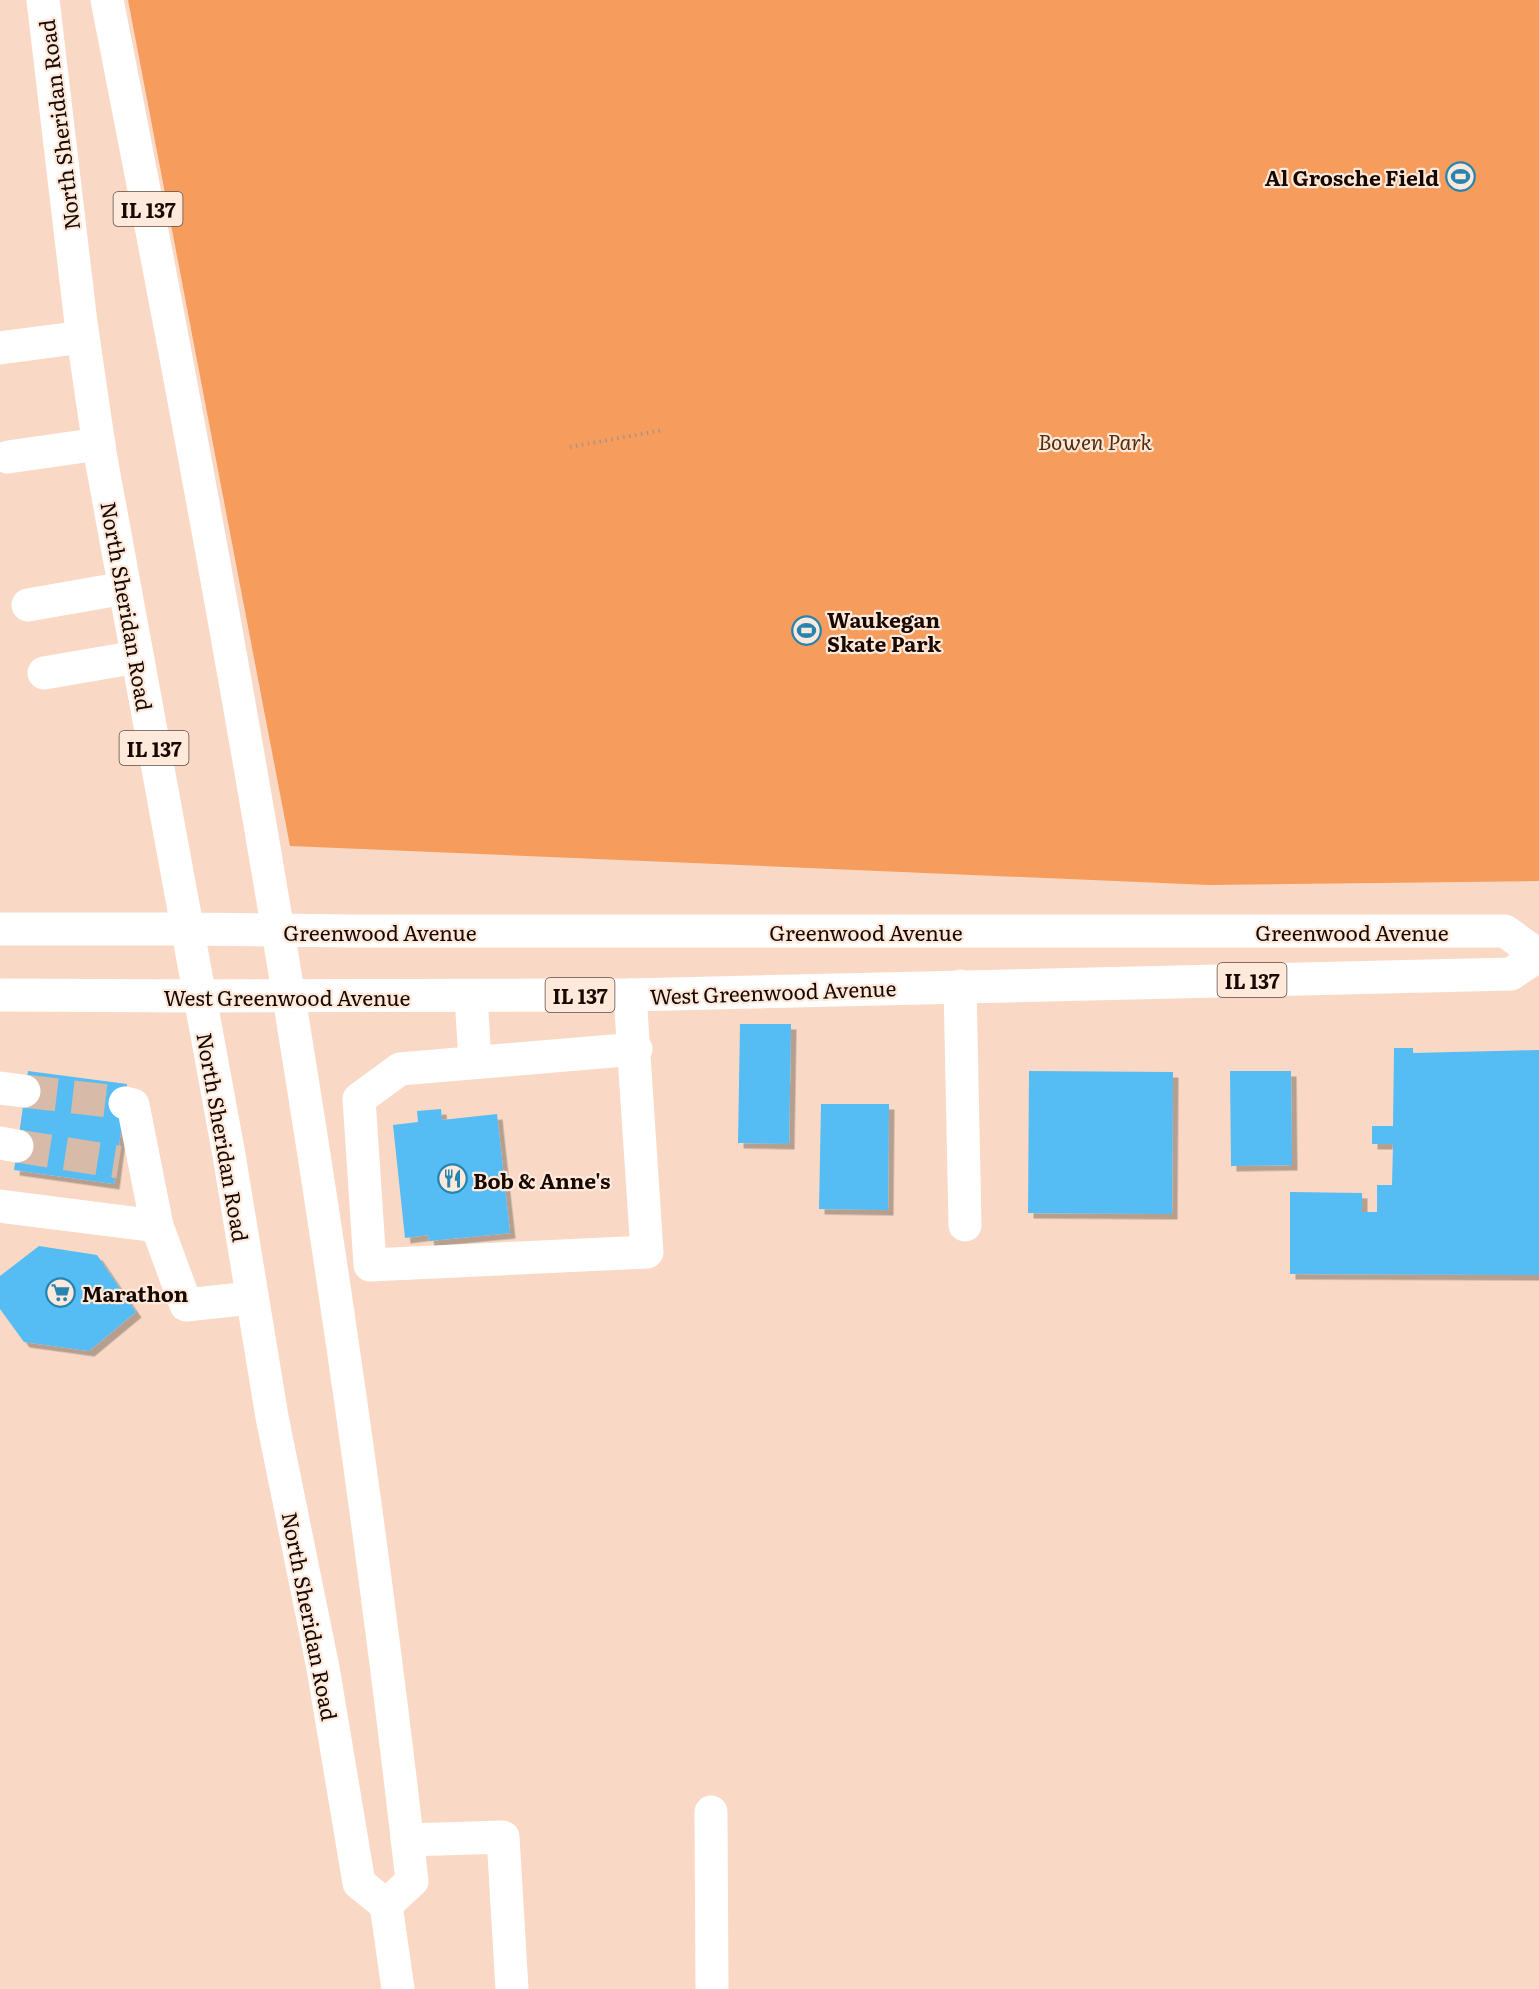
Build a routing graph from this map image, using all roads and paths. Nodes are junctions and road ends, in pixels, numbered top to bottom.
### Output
1 (43, 0) edge
2 (107, 0) edge
3 (83, 337) junction
4 (0, 348) edge
5 (663, 430) dead end
6 (99, 444) junction
7 (570, 447) dead end
8 (8, 457) dead end
9 (124, 588) junction
10 (28, 605) dead end
11 (137, 657) junction
12 (44, 673) dead end
13 (0, 929) edge
14 (188, 929) junction
15 (279, 930) junction
16 (1538, 955) edge
17 (960, 986) junction
18 (0, 995) edge
19 (630, 995) junction
20 (200, 996) junction
21 (290, 996) junction
22 (471, 996) junction
23 (636, 1049) junction
24 (475, 1062) junction
25 (125, 1103) dead end
26 (365, 1192) junction
27 (321, 1197) junction
28 (0, 1206) edge
29 (964, 1225) dead end
30 (157, 1226) junction
31 (251, 1298) junction
32 (711, 1812) dead end
33 (407, 1840) junction
34 (386, 1905) junction
35 (398, 1989) edge
36 (512, 1989) edge
37 (712, 1989) edge

1 - 3 main road, North Sheridan Road / IL 137
2 - 15 main road, IL 137
3 - 4 main road
3 - 6 main road, North Sheridan Road / IL 137
5 - 7 path
6 - 8 main road
6 - 9 main road, North Sheridan Road / IL 137
9 - 10 main road
9 - 11 main road, North Sheridan Road / IL 137
11 - 12 main road
11 - 14 main road, North Sheridan Road / IL 137
13 - 14 main road
14 - 15 main road, Greenwood Avenue
14 - 20 main road, North Sheridan Road / IL 137
15 - 16 main road, Greenwood Avenue / IL 137
15 - 21 main road
16 - 17 main road, West Greenwood Avenue / IL 137
17 - 19 main road, West Greenwood Avenue / IL 137
17 - 29 main road
18 - 20 main road, West Greenwood Avenue
19 - 22 main road, West Greenwood Avenue / IL 137
19 - 23 main road
20 - 21 main road, West Greenwood Avenue / IL 137
20 - 31 main road, North Sheridan Road
21 - 22 main road, West Greenwood Avenue / IL 137
21 - 27 main road
22 - 24 main road
23 - 24 main road
23 - 26 main road
24 - 26 main road
25 - 30 main road
26 - 27 main road
27 - 33 main road
28 - 30 main road
30 - 31 main road
31 - 34 main road, North Sheridan Road
32 - 37 main road
33 - 34 main road
33 - 36 main road
34 - 35 main road

